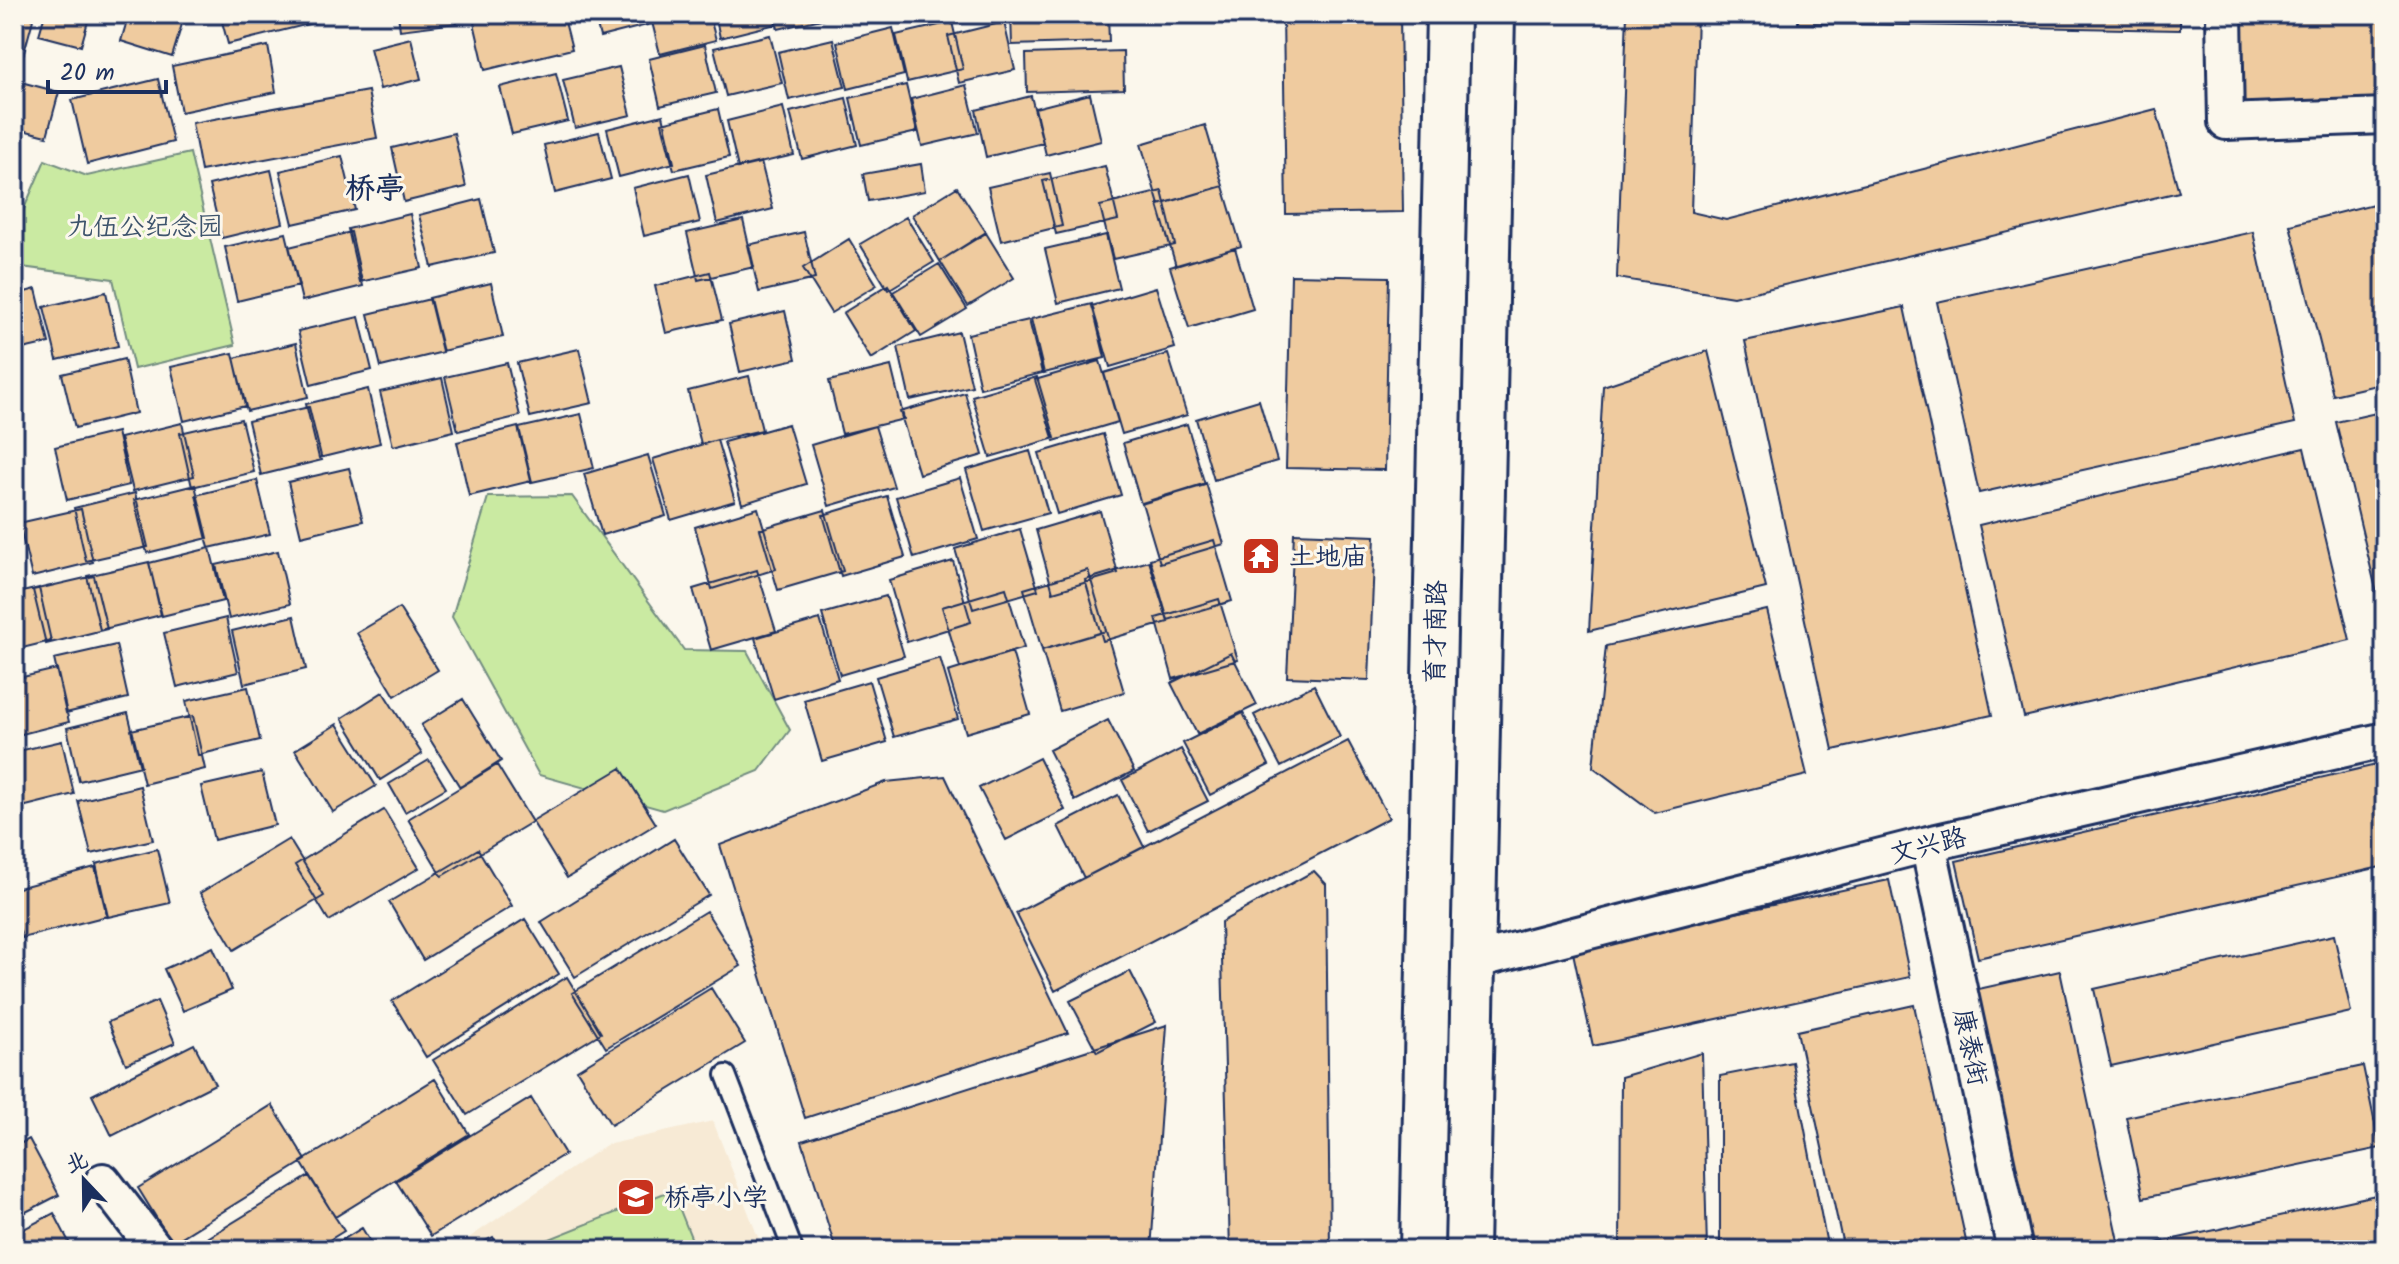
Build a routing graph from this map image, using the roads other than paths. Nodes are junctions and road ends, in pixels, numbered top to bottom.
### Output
1 (1448, 14) edge
2 (1493, 14) edge
3 (2224, 14) edge
4 (2385, 116) edge
5 (2385, 740) edge
6 (1928, 844) junction
7 (1473, 961) junction
8 (726, 1075) dead end
9 (103, 1181) dead end
10 (156, 1250) edge
11 (793, 1250) edge
12 (1422, 1250) edge
13 (1467, 1250) edge
14 (2015, 1250) edge

1 - 12 street, 育才南路
2 - 7 street, 育才南路
3 - 4 street
5 - 6 street, 文兴路
6 - 7 street, 文兴路
6 - 14 street, 康泰街
7 - 13 street, 育才南路
8 - 11 lane
9 - 10 street

